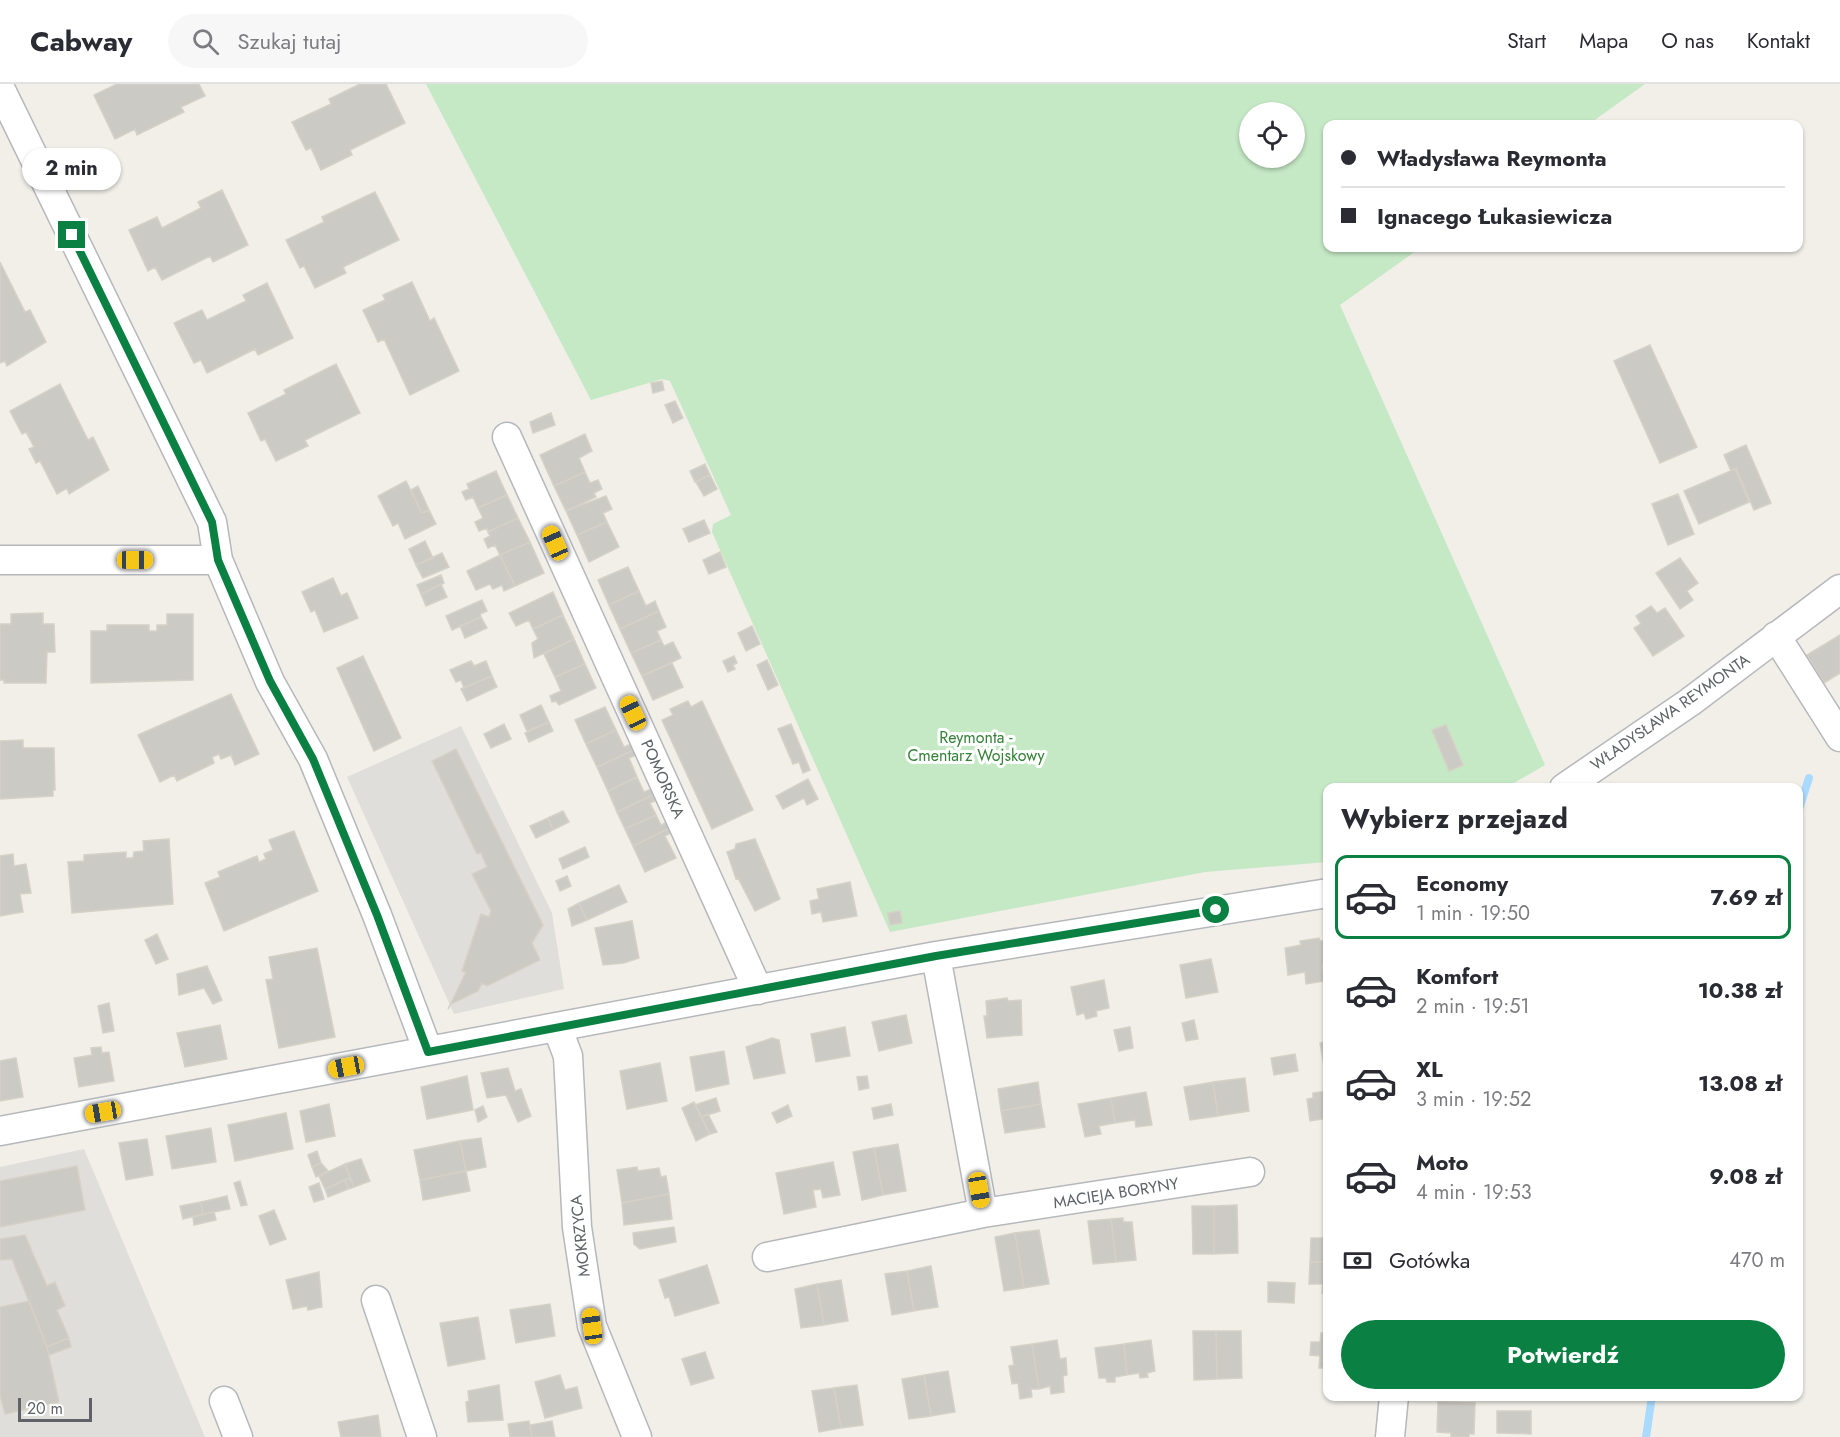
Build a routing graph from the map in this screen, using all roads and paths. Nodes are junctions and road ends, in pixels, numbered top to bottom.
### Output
1 (4, 88) edge
2 (507, 437) dead end
3 (0, 560) edge
4 (218, 560) junction
5 (1840, 589) edge
6 (1776, 636) junction
7 (1840, 737) edge
8 (1571, 783) edge
9 (1323, 894) edge
10 (936, 956) junction
11 (758, 990) junction
12 (557, 1027) junction
13 (428, 1052) junction
14 (0, 1131) edge
15 (1250, 1172) dead end
16 (983, 1213) junction
17 (768, 1257) dead end
18 (376, 1300) dead end
19 (224, 1401) dead end
20 (1394, 1401) edge
21 (238, 1437) edge
22 (422, 1437) edge
23 (637, 1437) edge
24 (1390, 1437) edge

1 - 4 street
2 - 11 street, POMORSKA
3 - 4 street
4 - 13 street
5 - 6 street, WŁADYSŁAWA REYMONTA
6 - 7 street
6 - 8 street, WŁADYSŁAWA REYMONTA
9 - 10 street
10 - 11 street
10 - 16 street
11 - 12 street
12 - 13 street
12 - 23 street, MOKRZYCA
13 - 14 street
15 - 16 street, MACIEJA BORYNY
16 - 17 street, MACIEJA BORYNY
18 - 22 street
19 - 21 street
20 - 24 street

